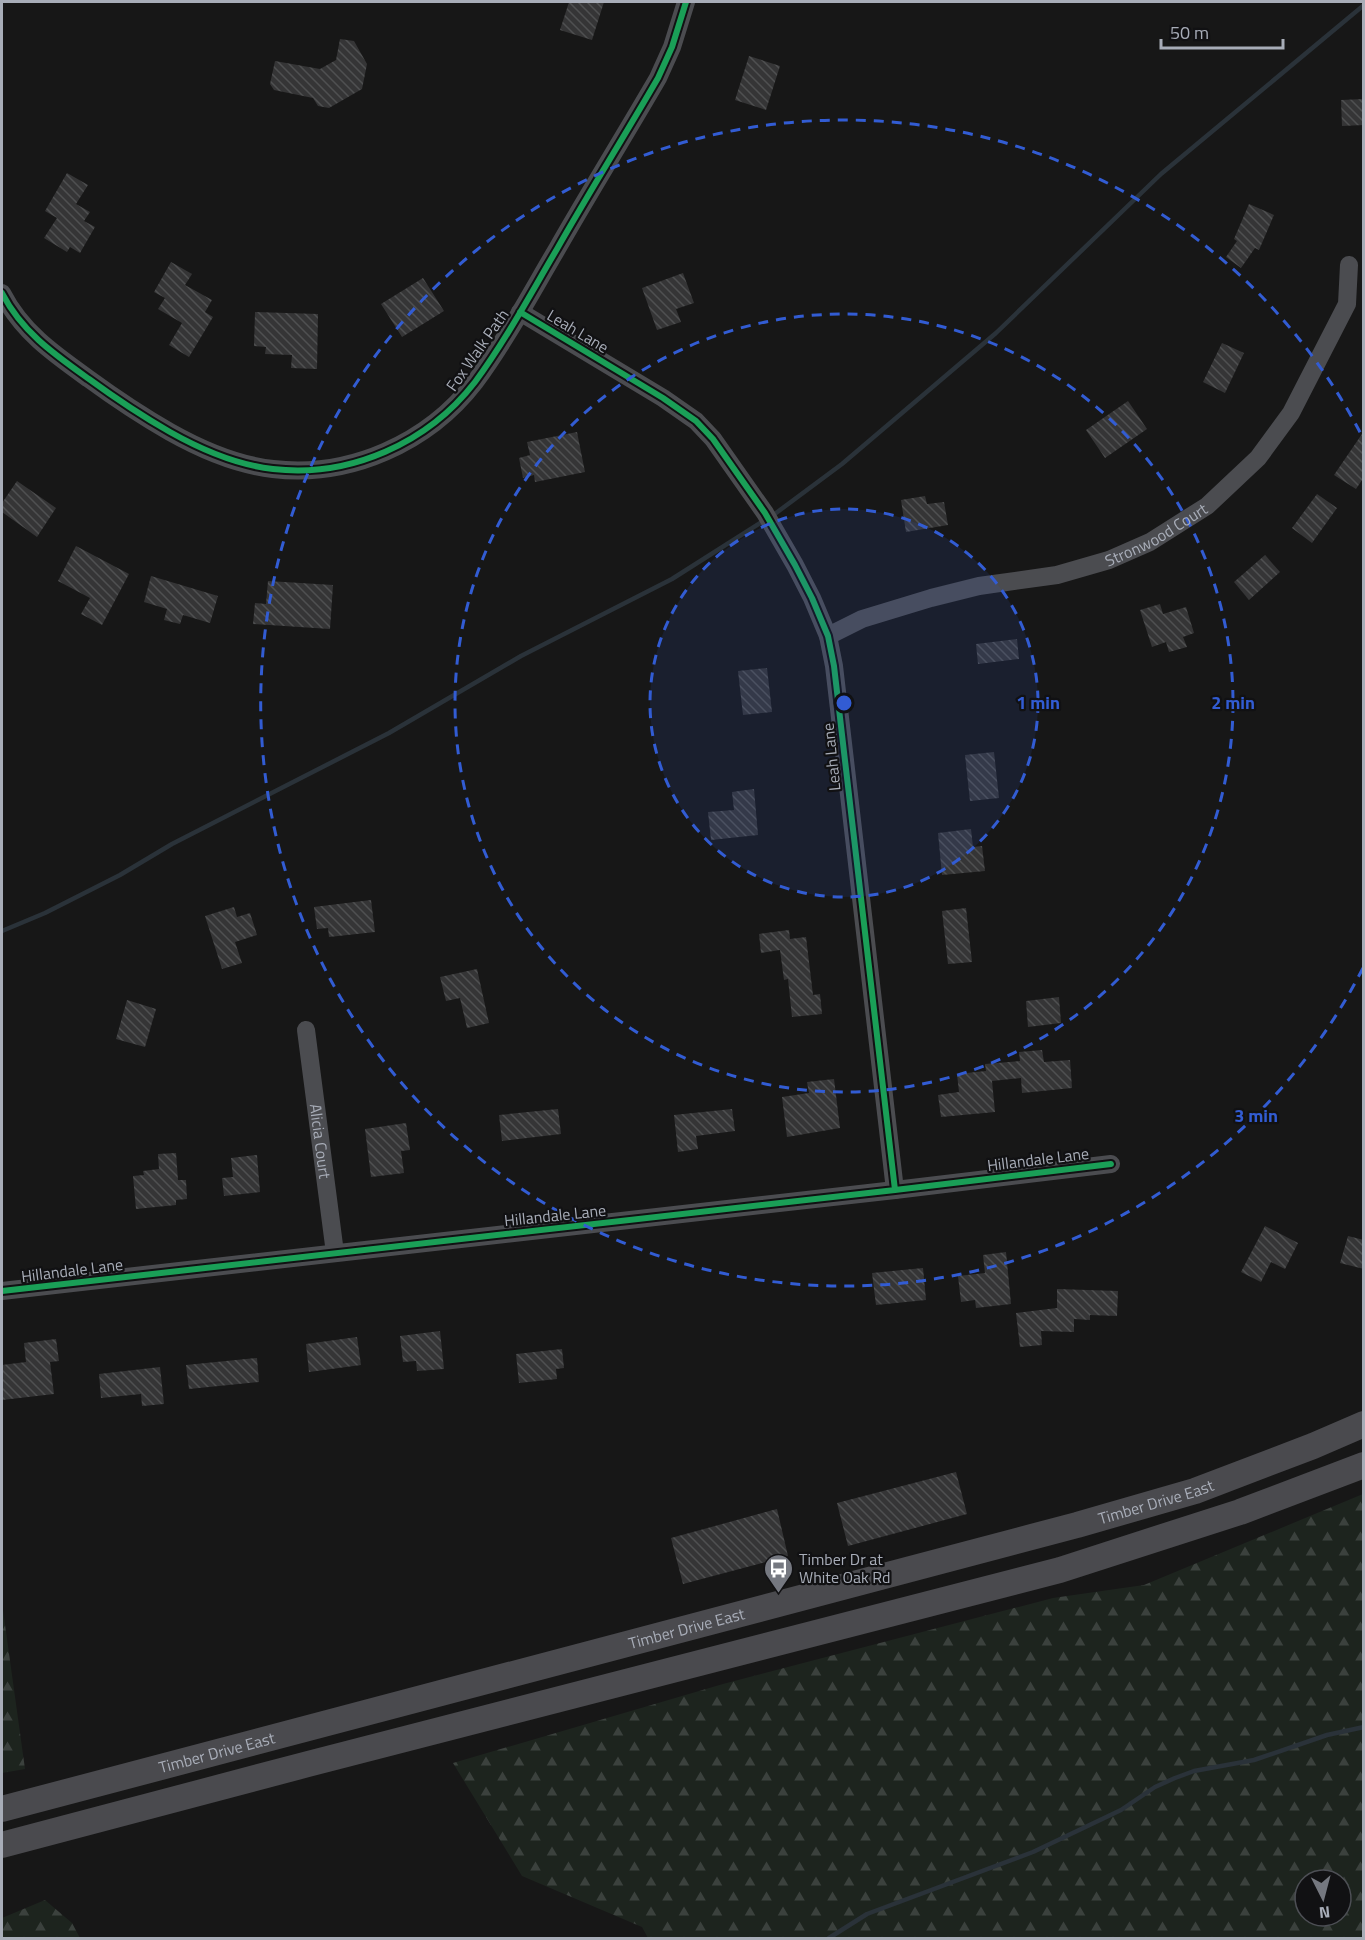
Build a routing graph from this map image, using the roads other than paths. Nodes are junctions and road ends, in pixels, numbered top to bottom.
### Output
1 (686, 2) edge
2 (1349, 265) dead end
3 (2, 293) edge
4 (520, 312) junction
5 (828, 636) junction
6 (306, 1030) dead end
7 (1111, 1164) dead end
8 (895, 1190) junction
9 (335, 1253) junction
10 (2, 1291) edge
11 (1364, 1424) edge
12 (1364, 1465) edge
13 (203, 1756) junction
14 (2, 1809) edge
15 (2, 1825) edge
16 (2, 1845) edge

1 - 4 street, Fox Walk Path
2 - 5 street, Stronwood Court
3 - 4 street, Fox Walk Path
4 - 5 street, Leah Lane
5 - 8 street, Leah Lane
6 - 9 street, Alicia Court
7 - 8 street, Hillandale Lane
8 - 9 street, Hillandale Lane
9 - 10 street, Hillandale Lane
11 - 13 main road, Timber Drive East
12 - 16 main road
13 - 14 main road, Timber Drive East
13 - 15 main road

